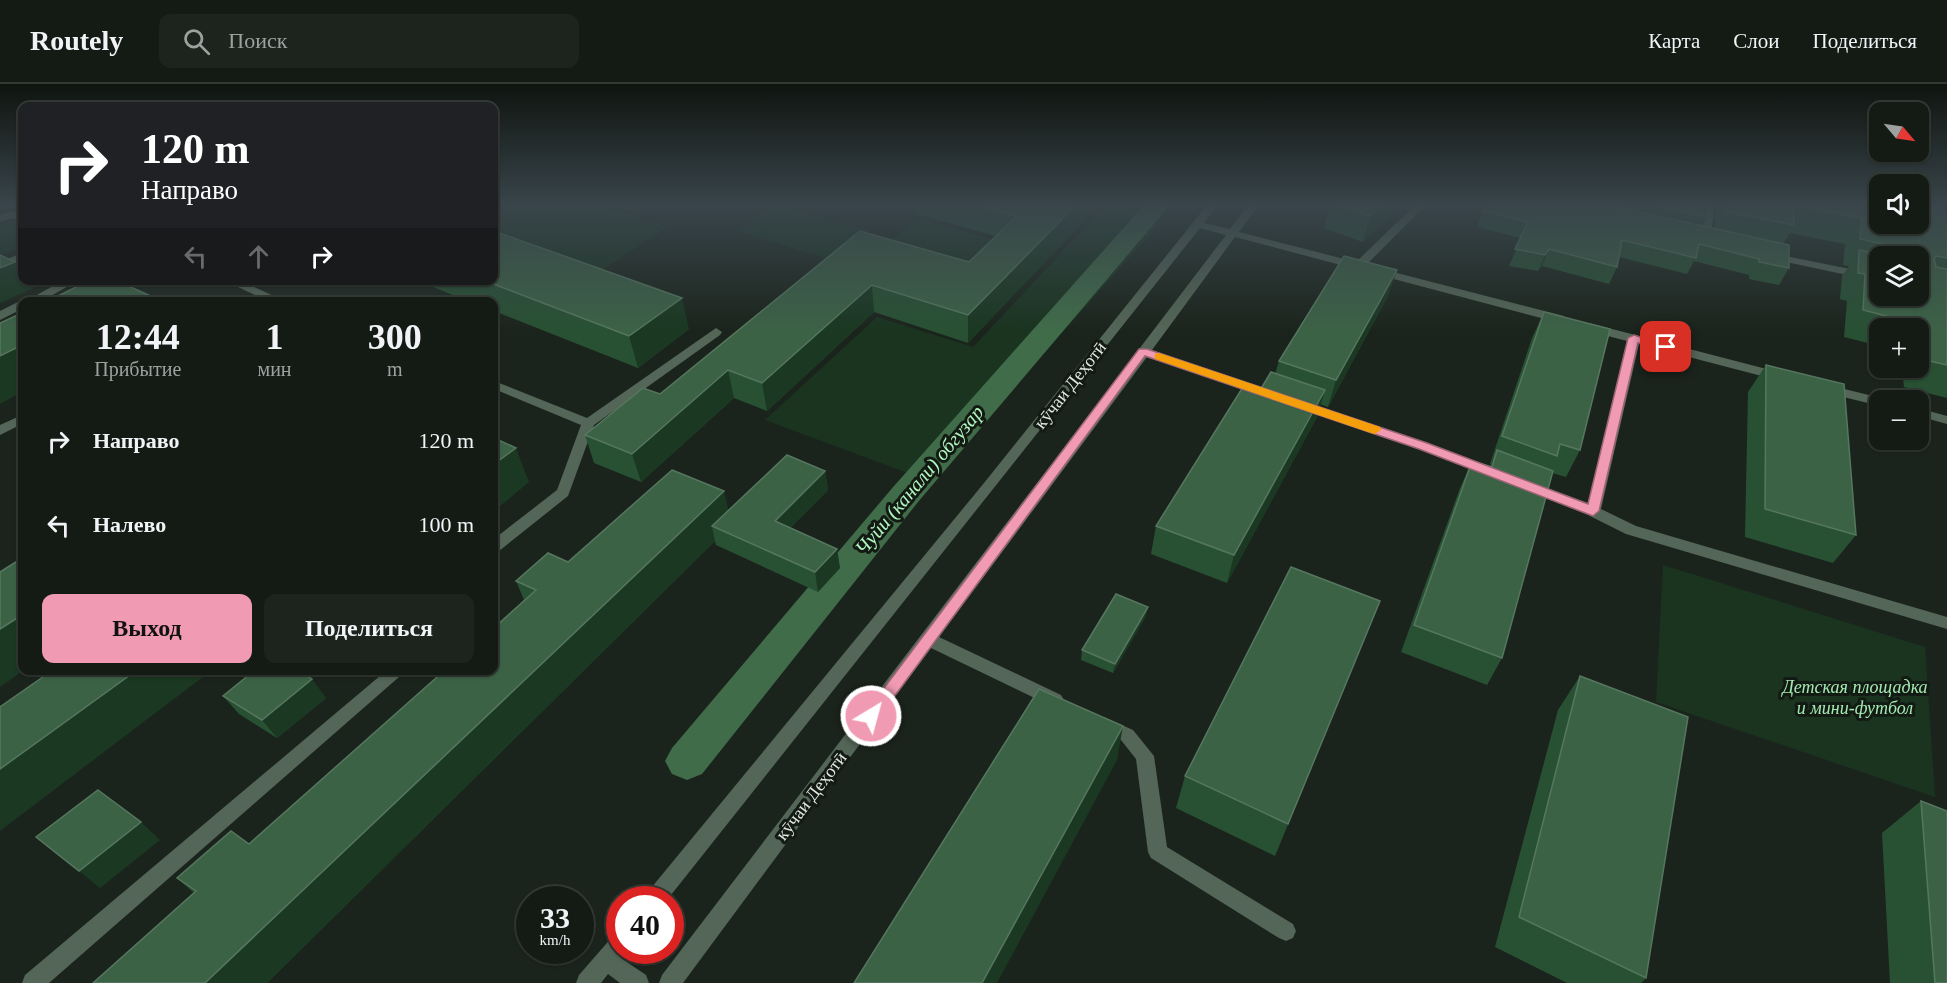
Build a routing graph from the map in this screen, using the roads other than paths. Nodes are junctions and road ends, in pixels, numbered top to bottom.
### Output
1 (1179, 247) edge
2 (1222, 247) edge
3 (1283, 247) edge
4 (1378, 247) edge
5 (1761, 254) edge
6 (18, 258) edge
7 (0, 266) edge
8 (1358, 266) junction
9 (1869, 277) edge
10 (64, 285) edge
11 (240, 285) edge
12 (40, 297) edge
13 (269, 297) edge
14 (18, 307) edge
15 (0, 316) edge
16 (716, 332) dead end
17 (1634, 338) junction
18 (1143, 351) junction
19 (498, 387) edge
20 (1869, 399) edge
21 (1929, 415) edge
22 (1947, 420) edge
23 (18, 421) edge
24 (588, 423) junction
25 (0, 431) edge
26 (1497, 474) edge
27 (1518, 483) edge
28 (1593, 511) junction
29 (498, 544) edge
30 (1947, 623) edge
31 (928, 639) junction
32 (393, 675) edge
33 (665, 886) edge
34 (1286, 931) dead end
35 (606, 960) edge
36 (612, 964) edge
37 (33, 983) edge
38 (587, 983) edge
39 (638, 983) edge
40 (670, 983) edge

1 - 33 street, кӯчаи Деҳотӣ
2 - 18 street, кӯчаи Деҳотӣ
3 - 8 street
4 - 8 street
5 - 9 street
6 - 7 street
8 - 17 street
10 - 12 street
11 - 13 street
14 - 15 street
16 - 24 street
17 - 20 street
17 - 28 street
18 - 26 street
18 - 31 street, кӯчаи Деҳотӣ
19 - 24 street
21 - 22 street
23 - 25 street
24 - 29 street
27 - 28 street
28 - 30 street
31 - 34 street
31 - 40 street, кӯчаи Деҳотӣ
32 - 37 street
35 - 38 street
36 - 39 street

